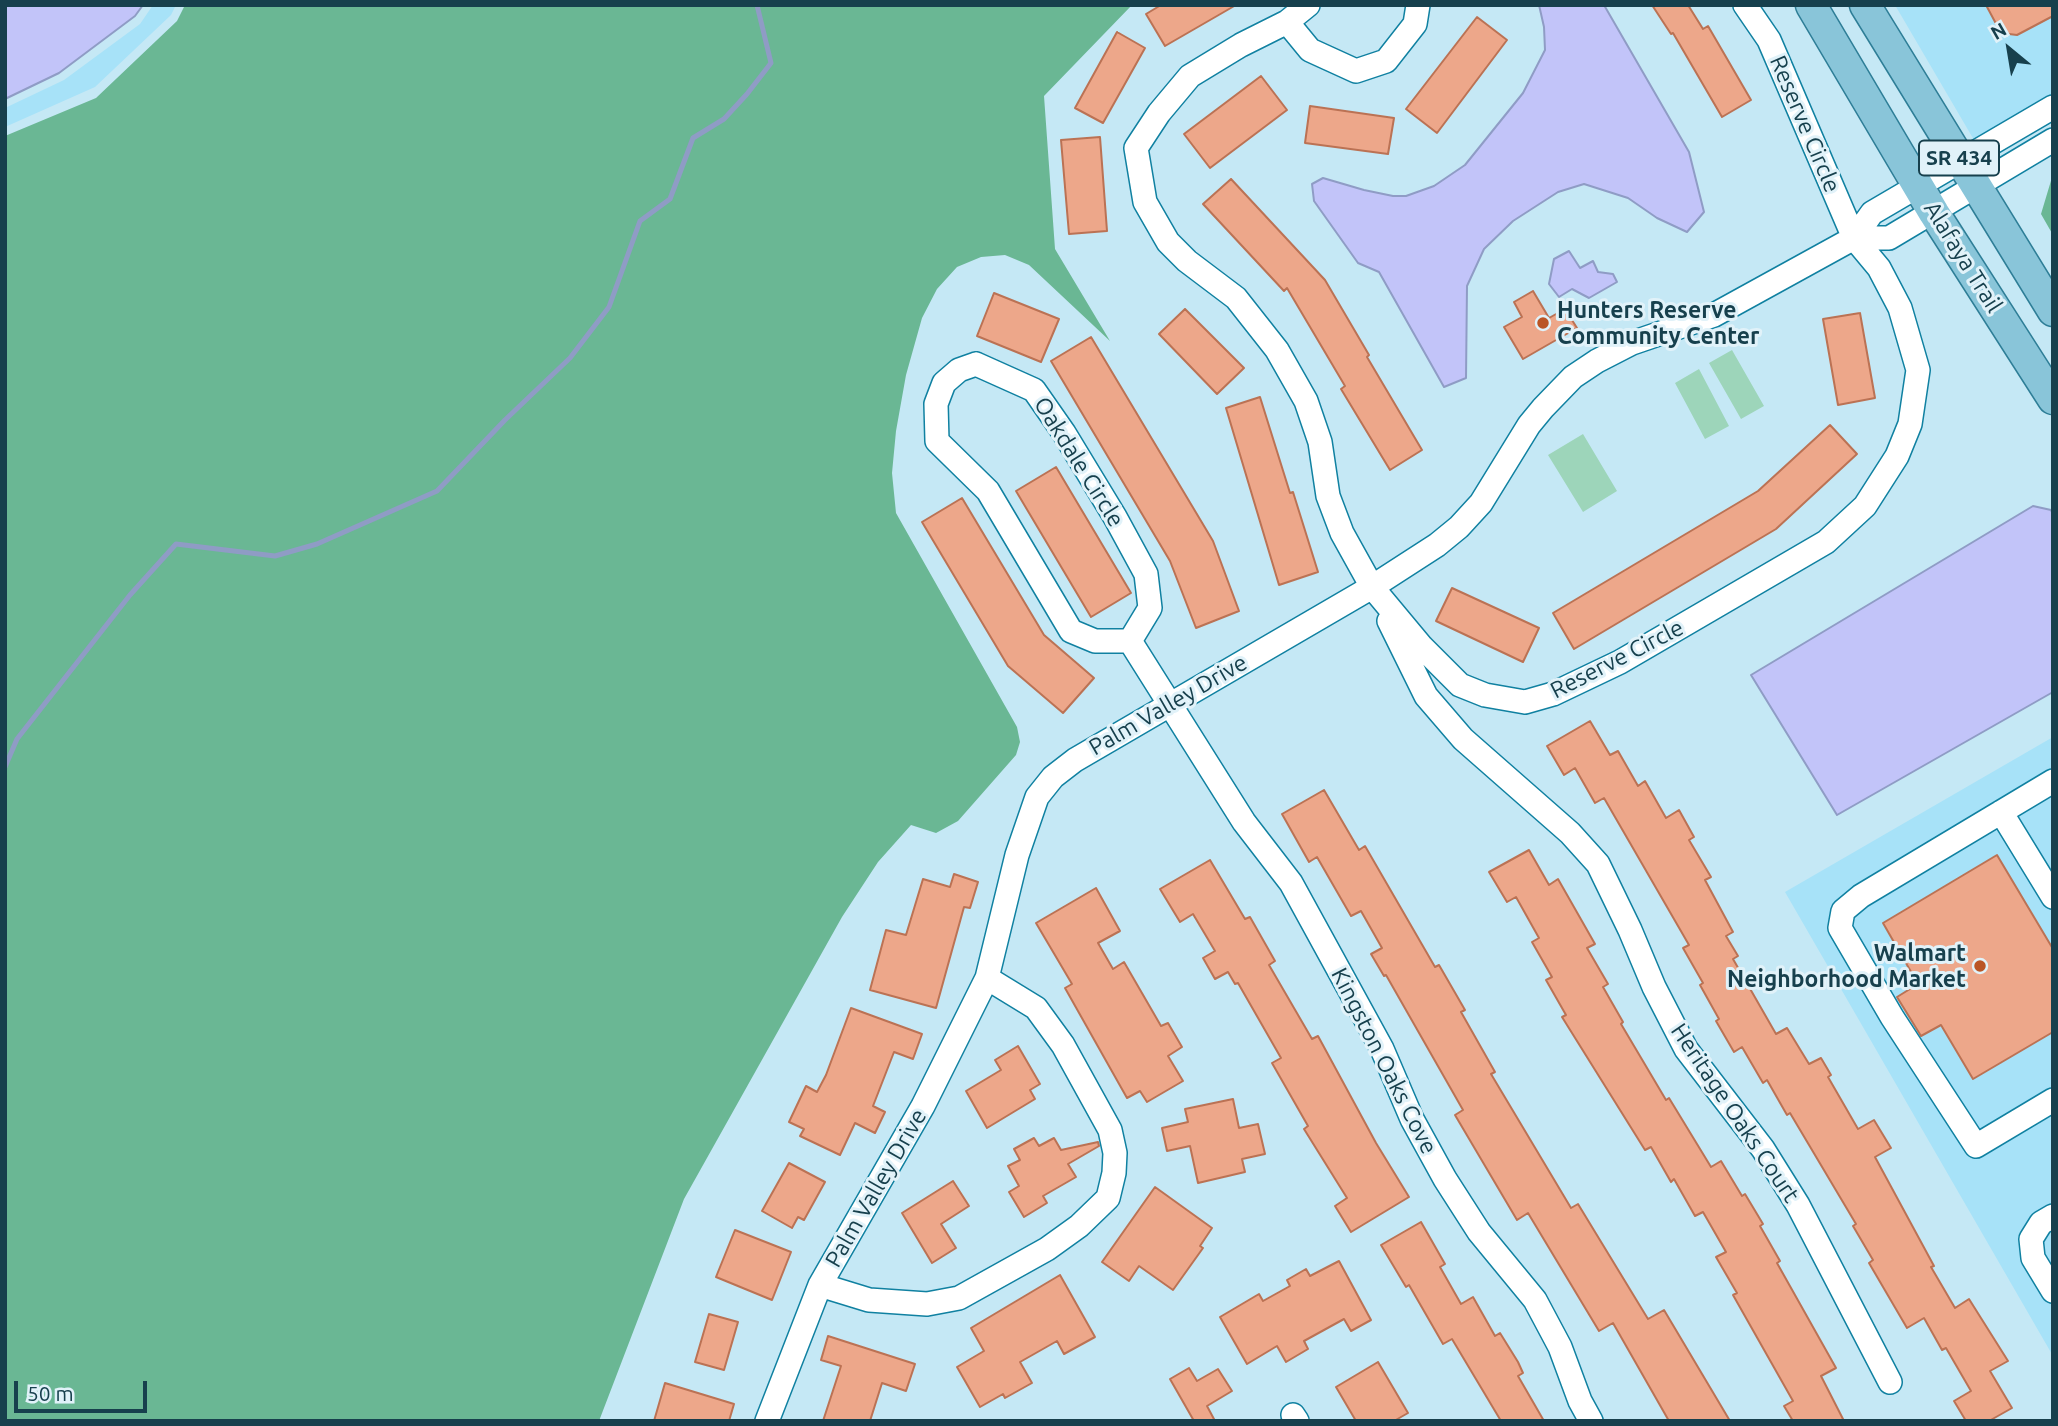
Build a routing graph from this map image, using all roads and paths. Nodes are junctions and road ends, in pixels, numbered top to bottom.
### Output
1 (1308, 5) edge
2 (1418, 5) edge
3 (1745, 5) edge
4 (1811, 5) edge
5 (1865, 5) edge
6 (1287, 22) junction
7 (2053, 107) edge
8 (2053, 140) edge
9 (1961, 160) junction
10 (1976, 185) junction
11 (1918, 186) junction
12 (1934, 213) junction
13 (1854, 238) junction
14 (2053, 311) edge
15 (2053, 399) edge
16 (1371, 587) junction
17 (1130, 641) junction
18 (1171, 703) junction
19 (2053, 781) edge
20 (2001, 812) junction
21 (2053, 897) edge
22 (987, 978) junction
23 (2053, 1100) edge
24 (2053, 1216) edge
25 (820, 1284) junction
26 (2053, 1292) edge
27 (1890, 1382) dead end
28 (767, 1421) edge
29 (1591, 1421) edge

1 - 6 street, Reserve Circle
2 - 6 street
3 - 13 street, Reserve Circle
4 - 11 main road, Alafaya Trail / SR 434
5 - 9 main road, SR 434
6 - 16 street, Reserve Circle
7 - 9 street, Palm Valley Drive
8 - 10 street, Palm Valley Drive
9 - 10 main road, SR 434
9 - 11 street, Palm Valley Drive
10 - 12 street, Palm Valley Drive
10 - 14 main road, SR 434
11 - 12 main road, Alafaya Trail / SR 434
11 - 13 street, Palm Valley Drive
12 - 13 street, Palm Valley Drive
12 - 15 main road, Alafaya Trail / SR 434
13 - 16 street, Palm Valley Drive
13 - 16 street, Reserve Circle
16 - 18 street, Palm Valley Drive
16 - 27 street, Heritage Oaks Court
17 - 17 street, Oakdale Circle
17 - 18 street
18 - 22 street, Palm Valley Drive
18 - 29 street, Kingston Oaks Cove
19 - 20 street
20 - 21 street
20 - 23 street
22 - 25 street, Palm Valley Drive
22 - 25 street
24 - 26 street
25 - 28 street, Palm Valley Drive

